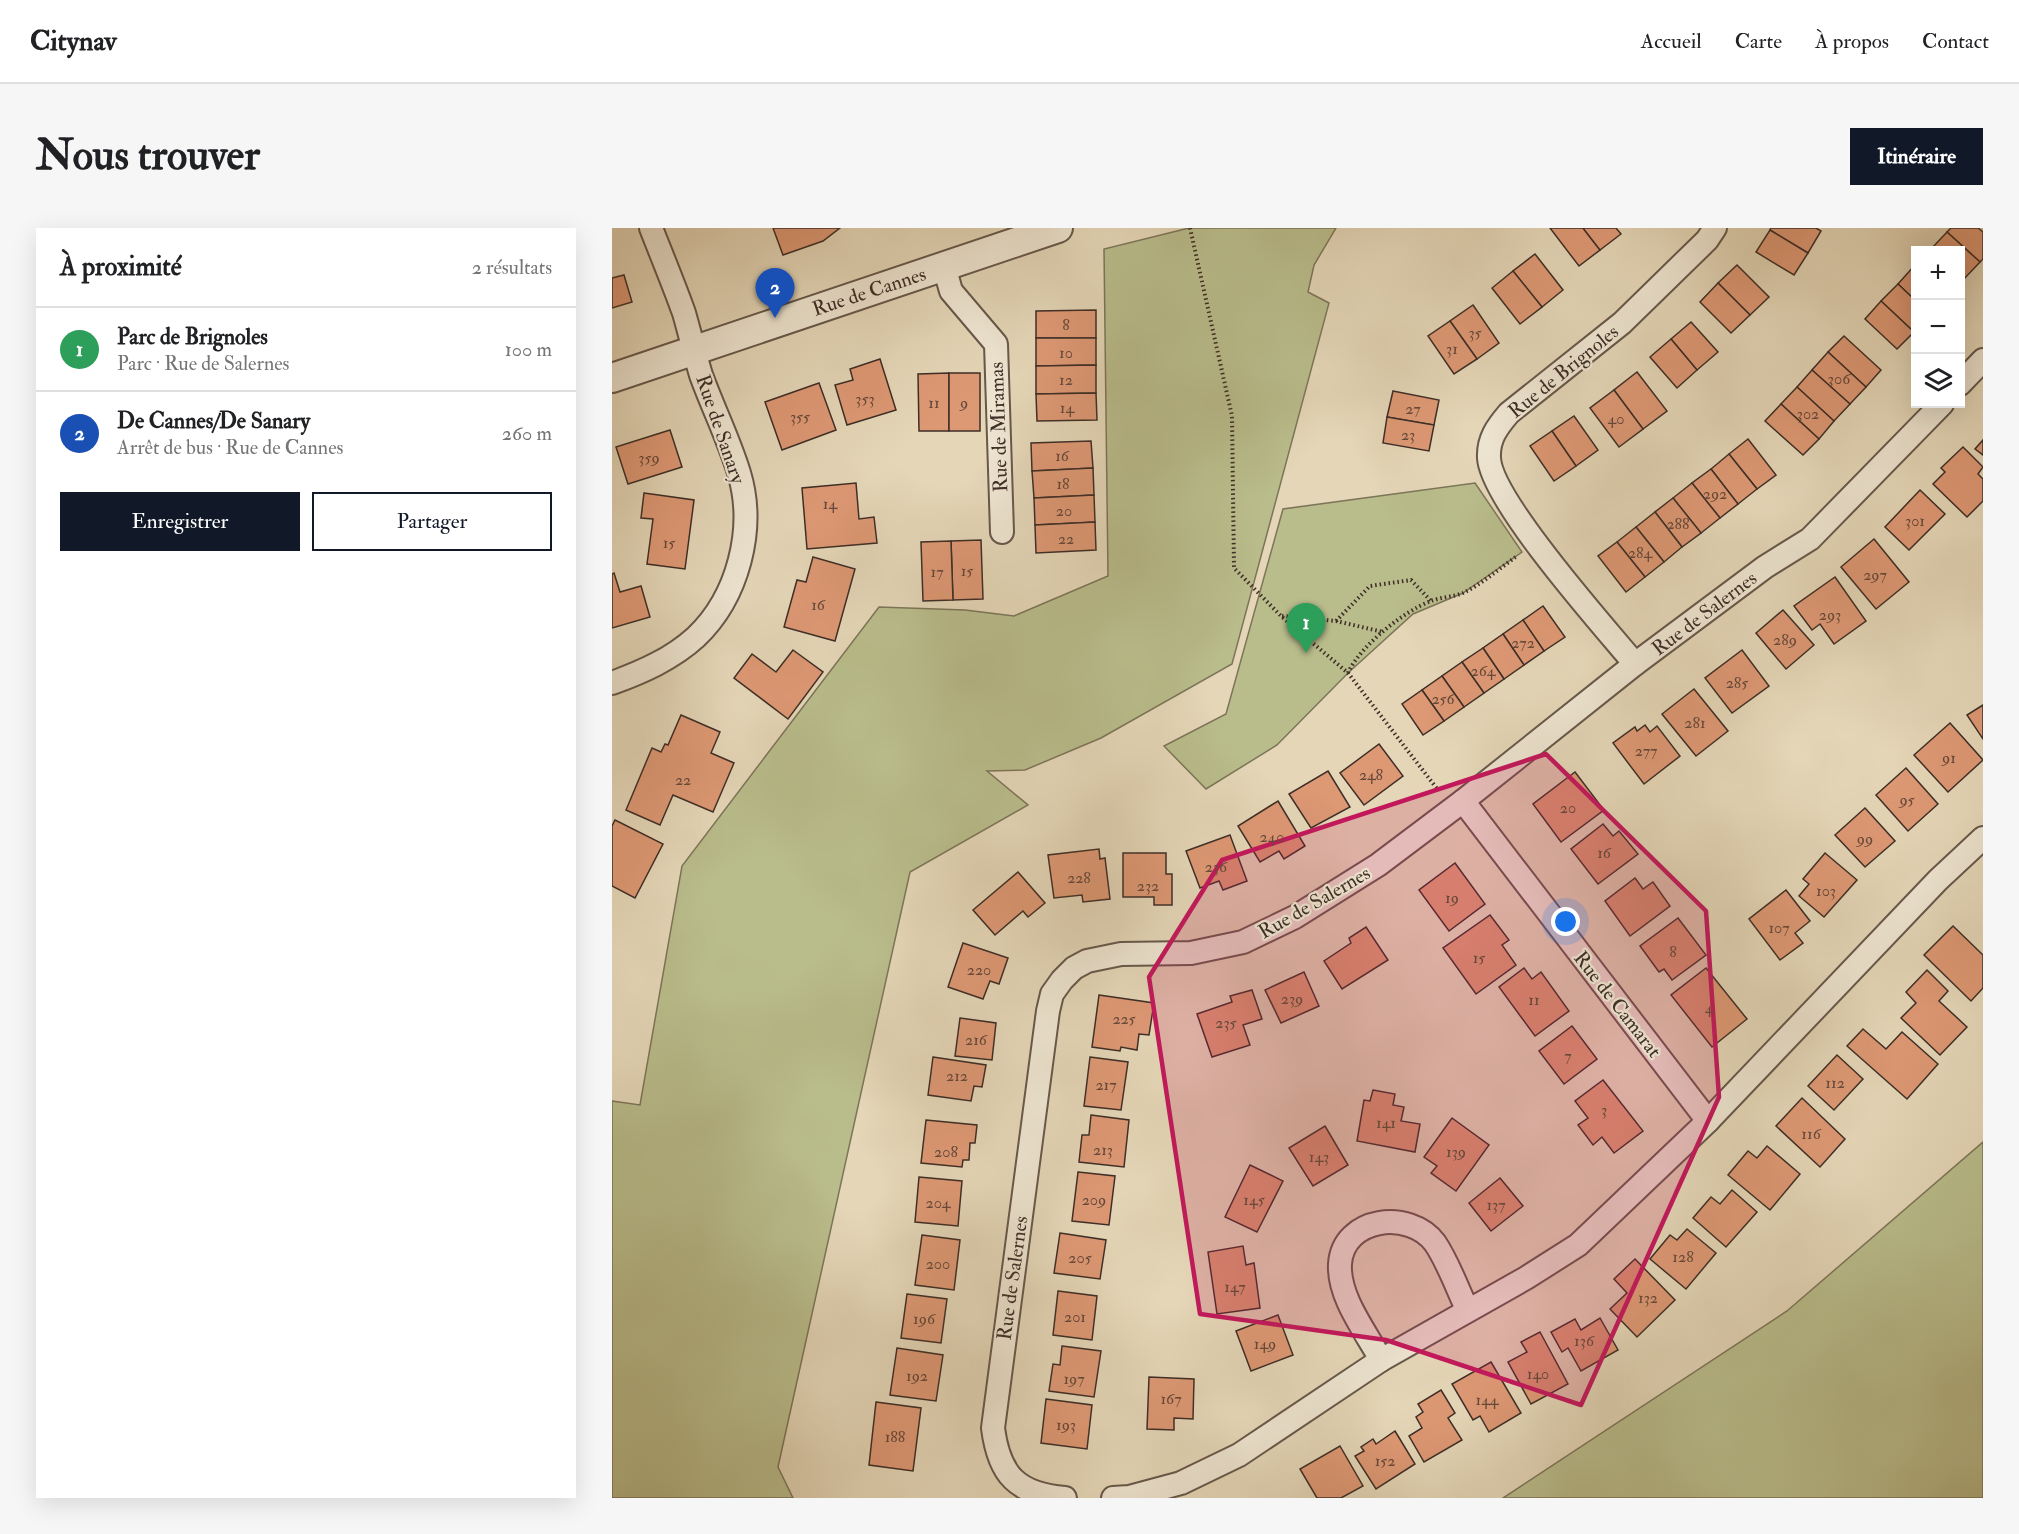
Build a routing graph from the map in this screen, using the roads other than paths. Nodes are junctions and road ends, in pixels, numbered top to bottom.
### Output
1 (651, 228) edge
2 (1058, 228) edge
3 (1706, 232) edge
4 (944, 266) junction
5 (694, 350) junction
6 (1983, 360) edge
7 (612, 378) edge
8 (1965, 379) edge
9 (1938, 408) edge
10 (1002, 532) dead end
11 (1635, 664) junction
12 (612, 683) edge
13 (1458, 805) junction
14 (1983, 838) edge
15 (1708, 1121) junction
16 (1467, 1309) junction
17 (1381, 1360) junction
18 (1065, 1498) edge
19 (1113, 1498) edge

1 - 5 street, Rue de Sanary
2 - 4 street, Rue de Cannes
3 - 11 street, Rue de Brignoles
4 - 5 street, Rue de Cannes
4 - 10 street, Rue de Miramas
5 - 7 street, Rue de Cannes
5 - 12 street, Rue de Sanary
6 - 8 street
9 - 11 street, Rue de Salernes
11 - 13 street, Rue de Salernes
13 - 15 street, Rue de Camarat
13 - 18 street, Rue de Salernes
14 - 15 street
15 - 16 street
16 - 17 street
16 - 17 street
17 - 19 street

